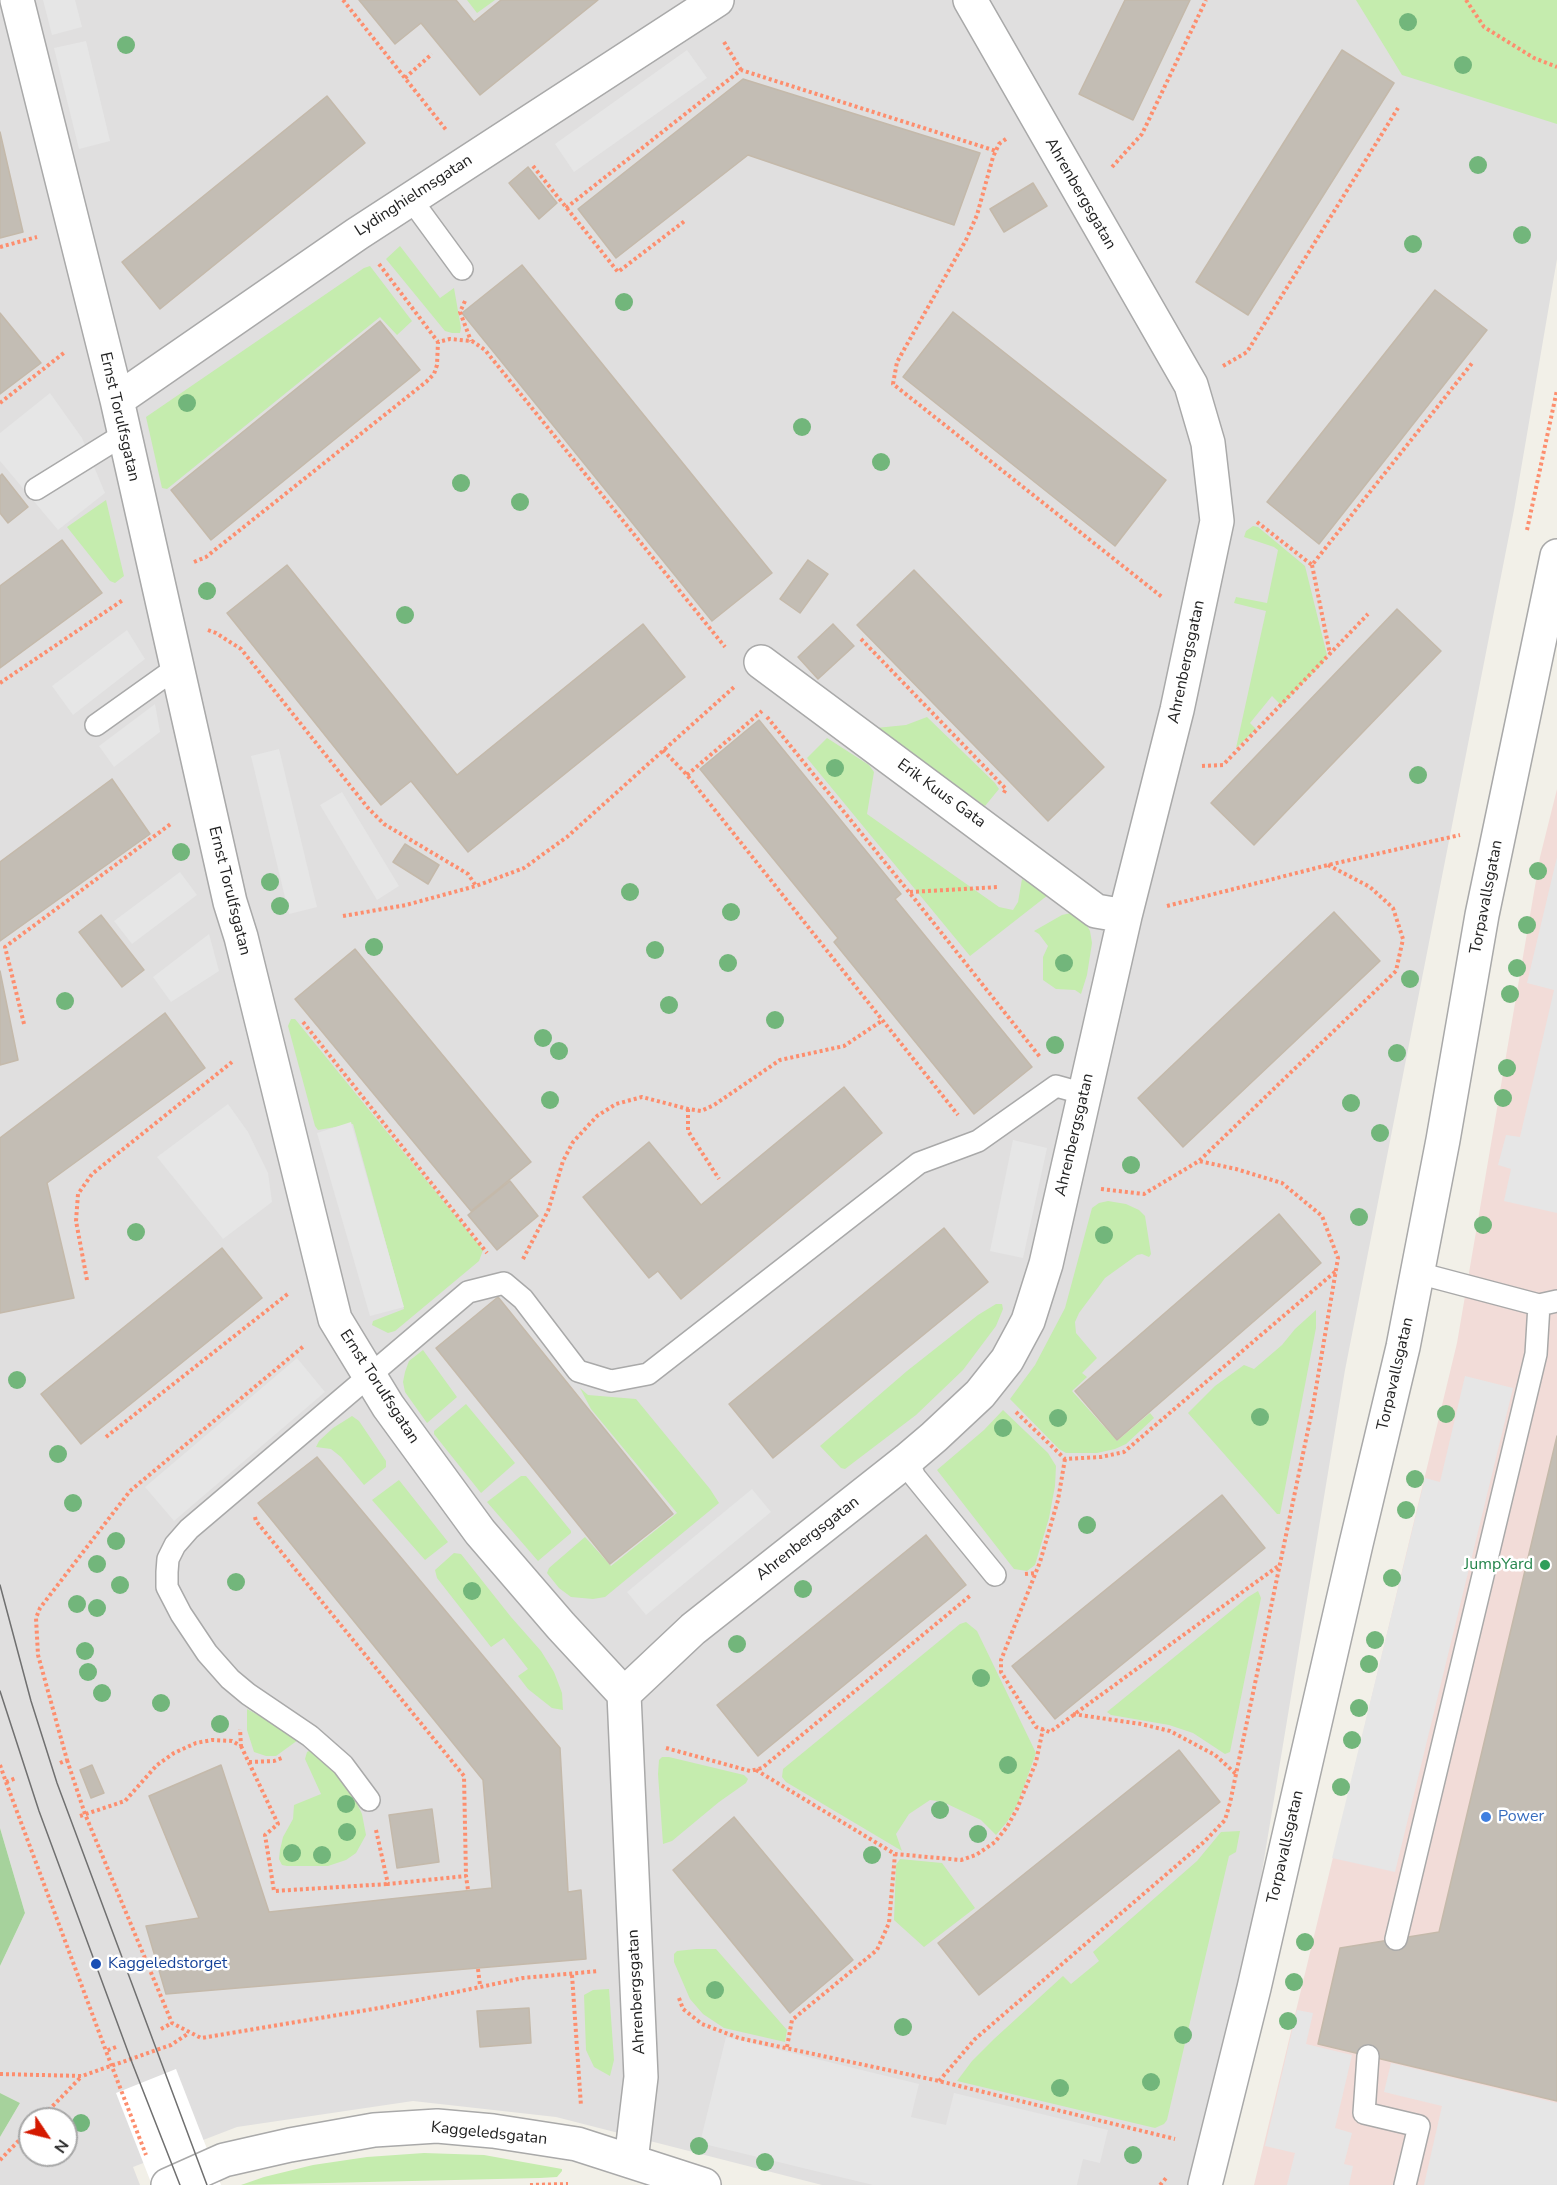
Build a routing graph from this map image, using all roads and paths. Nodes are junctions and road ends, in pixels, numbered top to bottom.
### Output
1 (17, 0) edge
2 (343, 0) edge
3 (717, 0) edge
4 (970, 0) edge
5 (1206, 0) edge
6 (1466, 0) edge
7 (723, 40) dead end
8 (432, 54) dead end
9 (1557, 67) edge
10 (741, 70) junction
11 (405, 78) junction
12 (1398, 108) dead end
13 (1044, 130) junction
14 (453, 140) dead end
15 (996, 151) junction
16 (529, 161) dead end
17 (410, 198) junction
18 (1083, 199) junction
19 (566, 208) junction
20 (686, 220) dead end
21 (43, 236) dead end
22 (0, 247) edge
23 (374, 256) dead end
24 (462, 269) joint
25 (471, 341) junction
26 (438, 342) junction
27 (73, 345) dead end
28 (1473, 362) dead end
29 (1191, 385) junction
30 (117, 400) junction
31 (0, 403) edge
32 (123, 435) junction
33 (36, 489) dead end
34 (1217, 521) junction
35 (1557, 556) edge
36 (188, 565) dead end
37 (1312, 566) junction
38 (128, 596) dead end
39 (1368, 614) dead end
40 (1196, 624) junction
41 (169, 629) junction
42 (861, 639) dead end
43 (1330, 654) junction
44 (176, 668) junction
45 (754, 668) junction
46 (0, 683) edge
47 (96, 725) dead end
48 (663, 750) junction
49 (1162, 768) junction
50 (687, 775) junction
51 (181, 817) dead end
52 (983, 825) junction
53 (1469, 833) dead end
54 (1328, 865) junction
55 (476, 886) junction
56 (1004, 887) dead end
57 (909, 892) junction
58 (344, 916) dead end
59 (1125, 916) junction
60 (299, 1017) dead end
61 (883, 1020) junction
62 (24, 1024) dead end
63 (240, 1056) dead end
64 (1071, 1090) junction
65 (688, 1109) junction
66 (978, 1141) junction
67 (1199, 1161) junction
68 (719, 1179) dead end
69 (1063, 1185) junction
70 (1336, 1270) junction
71 (1418, 1273) junction
72 (87, 1280) dead end
73 (504, 1283) junction
74 (294, 1289) dead end
75 (1548, 1303) edge
76 (370, 1377) junction
77 (1012, 1408) dead end
78 (106, 1437) dead end
79 (1065, 1459) junction
80 (907, 1460) junction
81 (243, 1484) junction
82 (1281, 1564) junction
83 (1036, 1573) junction
84 (996, 1575) junction
85 (248, 1694) junction
86 (624, 1694) junction
87 (1073, 1714) junction
88 (1043, 1729) junction
89 (241, 1746) junction
90 (665, 1748) dead end
91 (66, 1760) dead end
92 (0, 1765) edge
93 (756, 1770) junction
94 (1236, 1774) junction
95 (16, 1778) dead end
96 (6, 1782) junction
97 (369, 1800) joint
98 (86, 1814) junction
99 (80, 1816) dead end
100 (895, 1854) junction
101 (466, 1876) junction
102 (388, 1884) junction
103 (468, 1890) dead end
104 (1396, 1939) dead end
105 (636, 1966) junction
106 (478, 1969) dead end
107 (572, 1975) junction
108 (480, 1985) junction
109 (677, 1993) dead end
110 (172, 2023) junction
111 (160, 2029) dead end
112 (189, 2033) junction
113 (116, 2047) dead end
114 (787, 2047) junction
115 (106, 2051) junction
116 (1368, 2056) dead end
117 (112, 2066) junction
118 (0, 2074) edge
119 (82, 2076) junction
120 (939, 2081) junction
121 (52, 2107) edge
122 (18, 2141) edge
123 (1185, 2141) dead end
124 (577, 2144) junction
125 (0, 2160) edge
126 (631, 2161) junction
127 (159, 2174) edge
128 (530, 2185) edge
129 (704, 2185) edge
130 (1205, 2185) edge
131 (1405, 2185) edge

1 - 30 street, Ernst Torulfsgatan
2 - 11 path
3 - 17 street, Lydinghielmsgatan
4 - 13 street, Ahrenbergsgatan
5 - 18 path
6 - 9 path
7 - 10 path
8 - 11 path
10 - 15 path
10 - 19 path
11 - 14 path
12 - 29 path
13 - 15 path
13 - 18 street, Ahrenbergsgatan
15 - 40 path
16 - 19 path
17 - 24 lane
17 - 30 street, Lydinghielmsgatan
18 - 29 street, Ahrenbergsgatan
19 - 20 path
21 - 22 path
23 - 26 path
24 - 25 path
25 - 26 path
25 - 45 path
26 - 36 path
27 - 31 path
28 - 37 path
29 - 34 street, Ahrenbergsgatan
30 - 32 street, Ernst Torulfsgatan
32 - 33 lane
32 - 41 street, Ernst Torulfsgatan
34 - 37 path
34 - 40 street, Ahrenbergsgatan
35 - 71 street, Torpavallsgatan
37 - 43 path
38 - 46 path
39 - 43 path
40 - 49 street, Ahrenbergsgatan
41 - 44 street, Ernst Torulfsgatan
41 - 55 path
42 - 52 path
43 - 49 path
44 - 47 lane
44 - 76 street, Ernst Torulfsgatan
45 - 48 path
45 - 52 street, Erik Kuus Gata
48 - 50 path
48 - 55 path
49 - 59 street, Ahrenbergsgatan
50 - 57 path
50 - 61 path
51 - 62 path
52 - 59 street, Erik Kuus Gata
53 - 54 path
54 - 59 path
54 - 67 path
55 - 58 path
56 - 57 path
57 - 64 path
59 - 64 street, Ahrenbergsgatan
60 - 73 path
61 - 65 path
61 - 66 path
63 - 72 path
64 - 66 lane
64 - 69 street, Ahrenbergsgatan
65 - 68 path
65 - 73 path
66 - 73 lane
67 - 69 path
67 - 70 path
69 - 80 street, Ahrenbergsgatan
70 - 79 path
70 - 82 path
71 - 75 lane
71 - 130 street, Torpavallsgatan
73 - 76 lane
74 - 78 path
75 - 104 lane
76 - 81 lane
76 - 86 street, Ernst Torulfsgatan
77 - 79 path
79 - 83 path
80 - 84 lane
80 - 86 street, Ahrenbergsgatan
81 - 85 lane
81 - 101 path
82 - 87 path
82 - 94 path
83 - 84 path
83 - 88 path
84 - 93 path
85 - 89 path
85 - 97 lane
86 - 105 street, Ahrenbergsgatan
87 - 88 path
87 - 94 path
88 - 100 path
89 - 98 path
89 - 102 path
90 - 93 path
91 - 98 path
92 - 96 path
93 - 100 path
94 - 120 path
95 - 96 path
96 - 115 path
97 - 102 path
98 - 99 path
98 - 110 path
100 - 114 path
101 - 102 path
101 - 103 path
105 - 107 path
105 - 126 street, Ahrenbergsgatan
106 - 108 path
107 - 108 path
107 - 124 path
108 - 112 path
109 - 114 path
110 - 111 path
110 - 112 path
112 - 117 path
113 - 115 path
114 - 120 path
115 - 117 path
116 - 131 lane
117 - 119 path
117 - 127 path
118 - 119 path
119 - 121 path
120 - 123 path
122 - 125 path
124 - 126 street, Kaggeledsgatan
124 - 127 street, Kaggeledsgatan
124 - 128 path
126 - 129 street, Kaggeledsgatan

